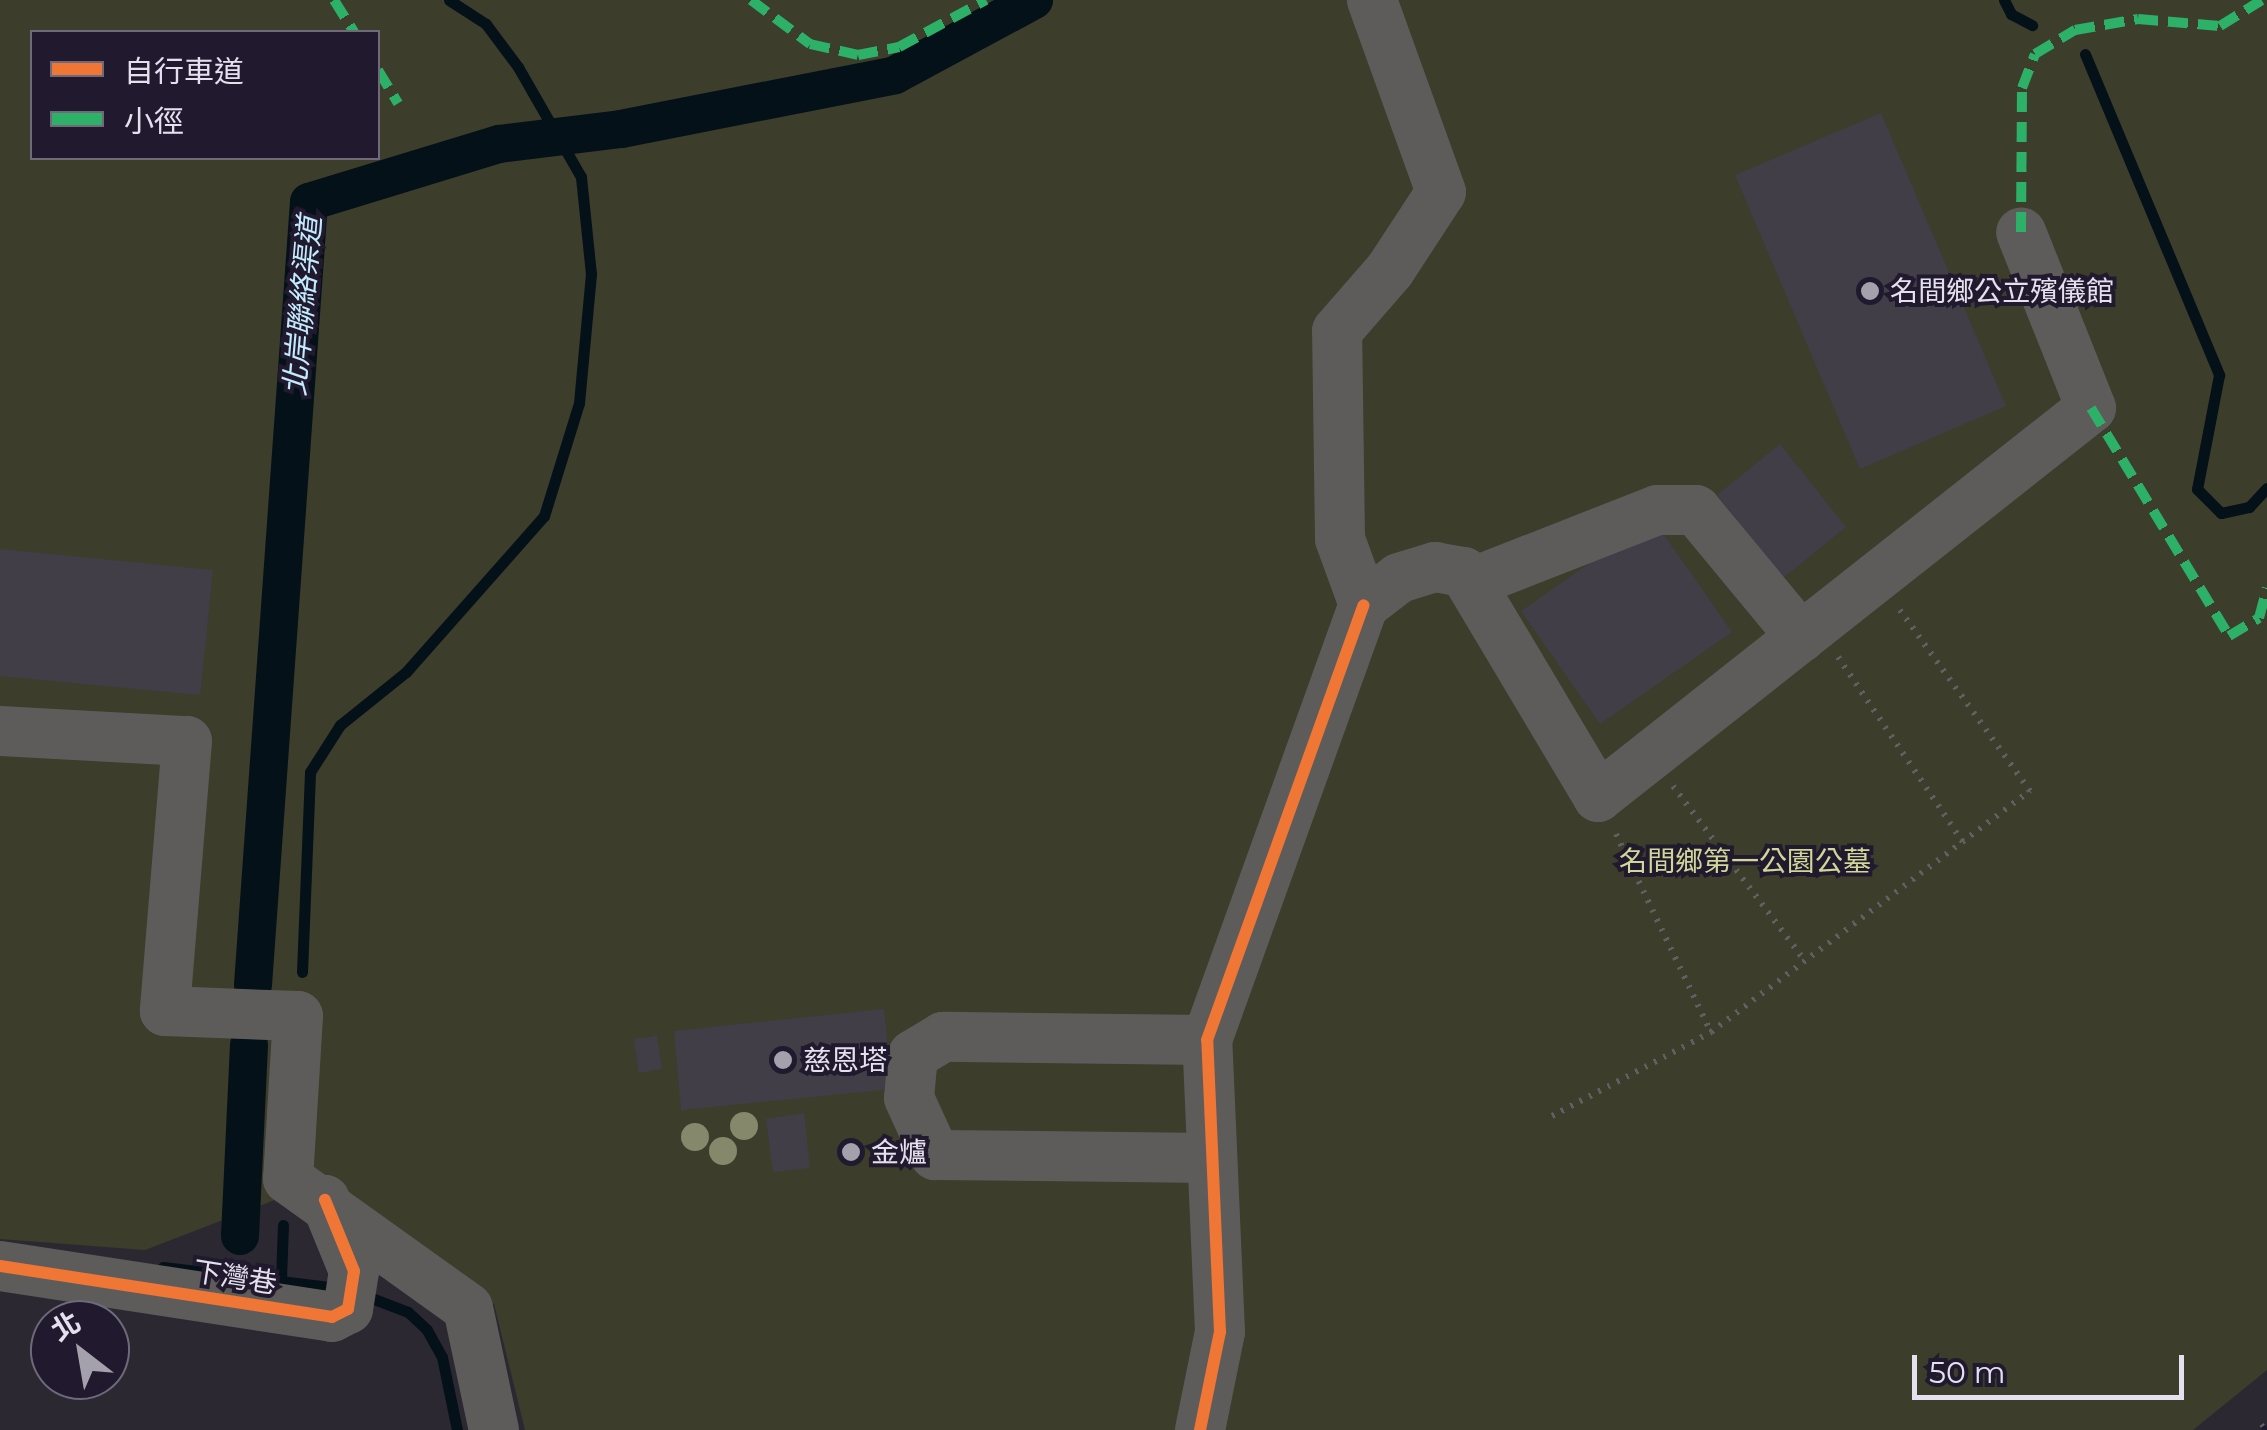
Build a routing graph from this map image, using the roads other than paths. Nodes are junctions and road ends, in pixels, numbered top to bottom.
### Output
1 (1372, 0) edge
2 (2021, 232) dead end
3 (1470, 583) junction
4 (1364, 605) junction
5 (1808, 631) junction
6 (0, 731) edge
7 (1207, 1040) junction
8 (1210, 1158) junction
9 (325, 1200) junction
10 (0, 1266) edge
11 (494, 1430) edge
12 (1200, 1430) edge

1 - 4 street
2 - 5 street
3 - 4 street
3 - 5 street
3 - 5 street
4 - 7 street
6 - 9 street
7 - 8 street
7 - 8 street
8 - 12 street
9 - 10 street, 下灣巷
9 - 11 street

